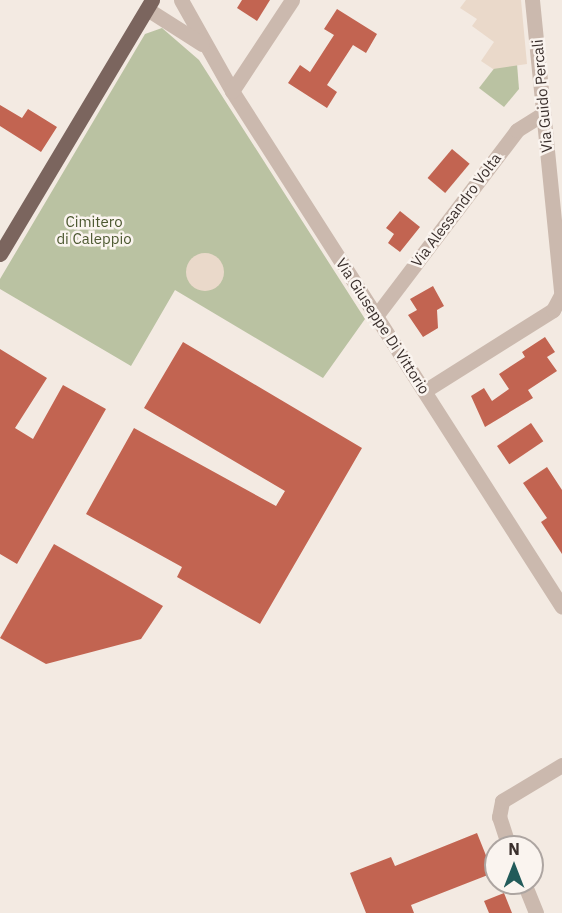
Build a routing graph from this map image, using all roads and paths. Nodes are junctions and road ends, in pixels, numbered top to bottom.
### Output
1 (181, 0) edge
2 (292, 0) edge
3 (532, 0) edge
4 (149, 4) edge
5 (203, 45) junction
6 (232, 91) junction
7 (543, 114) junction
8 (0, 254) edge
9 (562, 297) edge
10 (376, 316) junction
11 (426, 390) junction
12 (562, 607) edge
13 (562, 765) edge
14 (505, 835) edge
15 (529, 895) edge
16 (536, 913) edge

1 - 5 street, Via Giuseppe Di Vittorio
2 - 6 street
3 - 7 street, Via Guido Percali
4 - 5 street, Via Giuseppe Di Vittorio
4 - 8 main road
5 - 6 street, Via Giuseppe Di Vittorio
6 - 10 street, Via Giuseppe Di Vittorio
7 - 9 street, Via Guido Percali
7 - 10 street, Via Alessandro Volta
9 - 11 street
10 - 11 street, Via Giuseppe Di Vittorio
11 - 12 street, Via Giuseppe Di Vittorio
13 - 14 street
15 - 16 street

